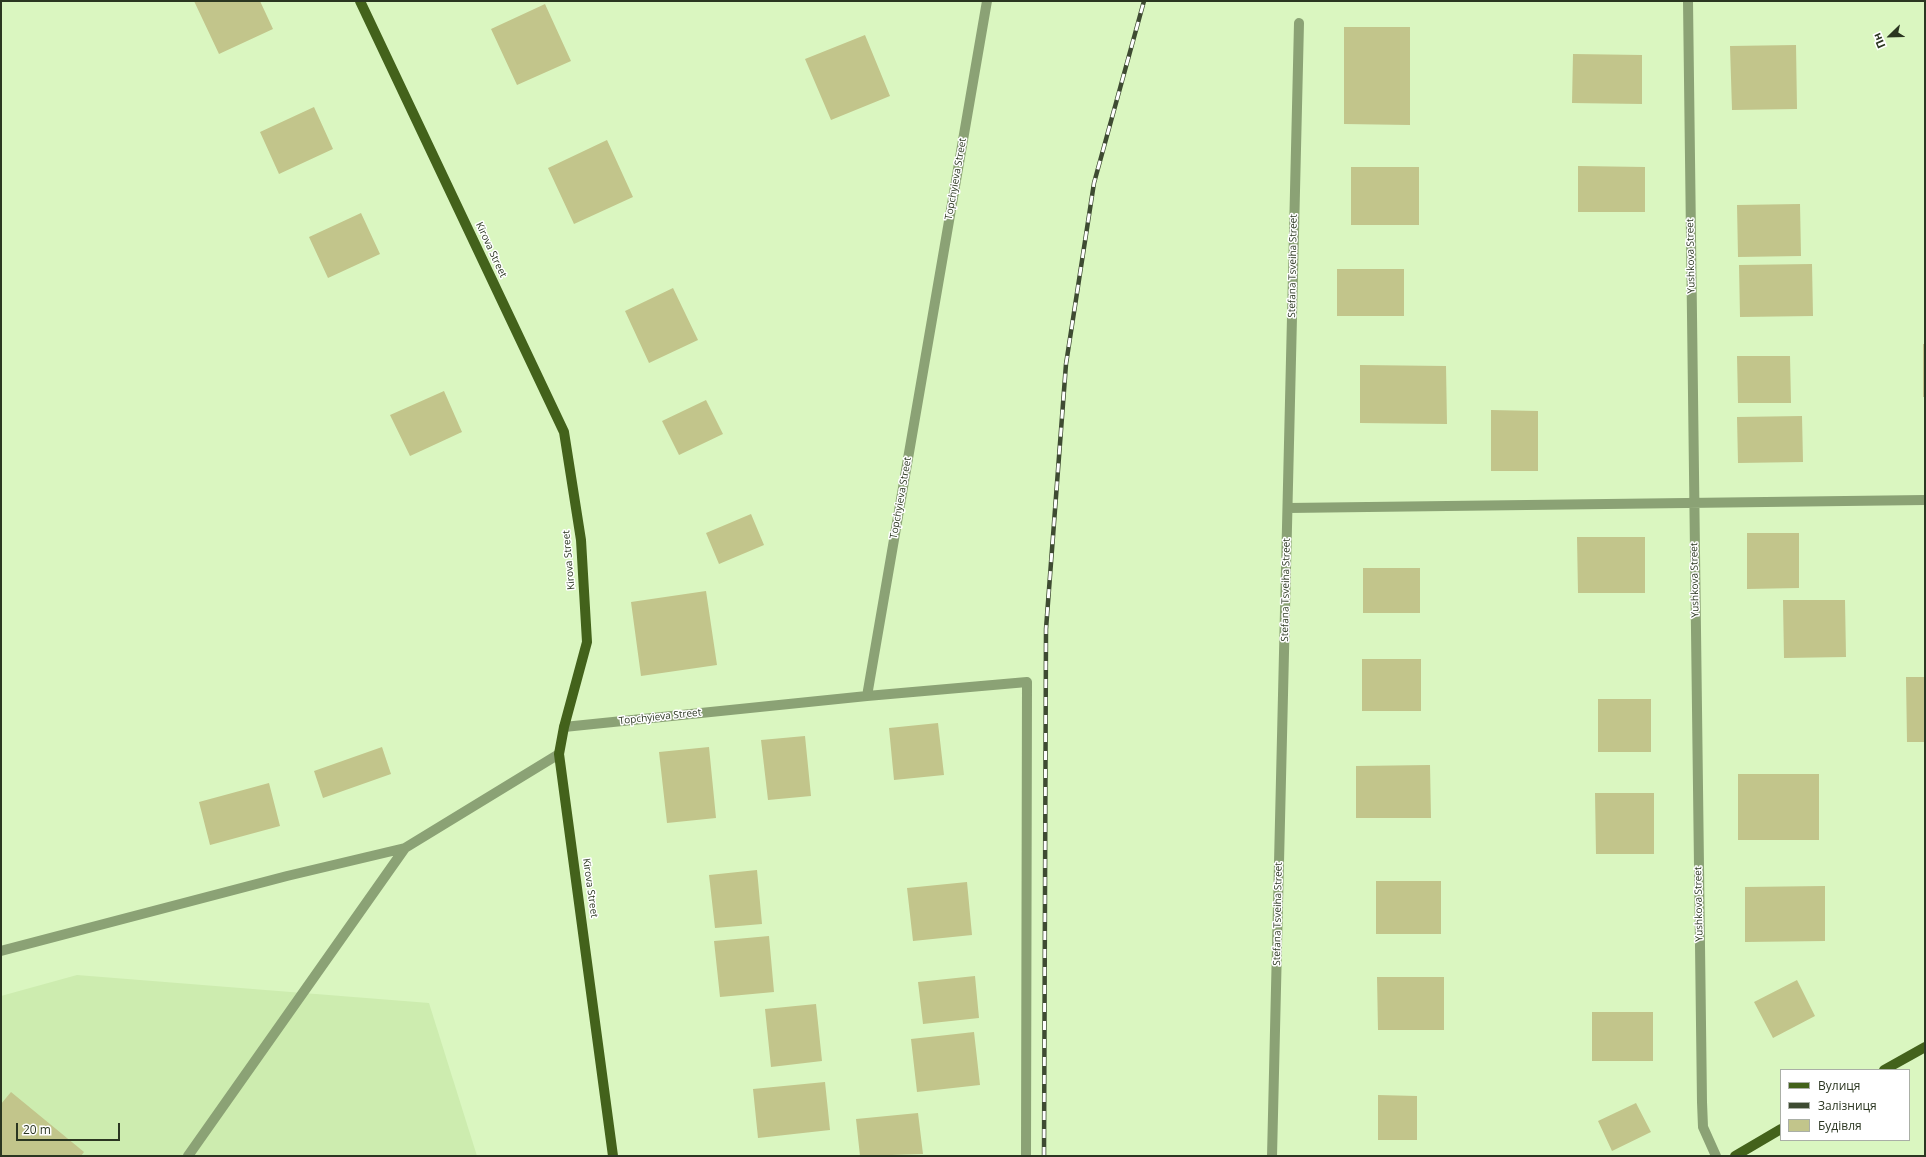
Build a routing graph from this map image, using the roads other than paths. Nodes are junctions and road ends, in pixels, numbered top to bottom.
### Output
1 (360, 1) edge
2 (987, 1) edge
3 (1688, 1) edge
4 (1299, 23) dead end
5 (1925, 500) edge
6 (1694, 502) junction
7 (1288, 508) junction
8 (867, 696) junction
9 (564, 727) junction
10 (560, 754) junction
11 (405, 848) junction
12 (1, 951) edge
13 (1925, 1047) edge
14 (1886, 1069) edge
15 (1780, 1130) edge
16 (188, 1156) edge
17 (613, 1156) edge
18 (1026, 1156) edge
19 (1272, 1156) edge
20 (1716, 1156) edge
21 (1735, 1156) edge

1 - 9 main road, Kirova Street
2 - 8 street, Topchyieva Street
3 - 6 street, Yushkova Street
4 - 7 street, Stefana Tsveiha Street
5 - 6 street
6 - 7 street
6 - 20 street, Yushkova Street
7 - 19 street, Stefana Tsveiha Street
8 - 9 street, Topchyieva Street
8 - 18 street
9 - 10 main road, Kirova Street
10 - 11 street
10 - 17 main road, Kirova Street
11 - 12 street
11 - 16 street
13 - 14 main road
15 - 21 main road

